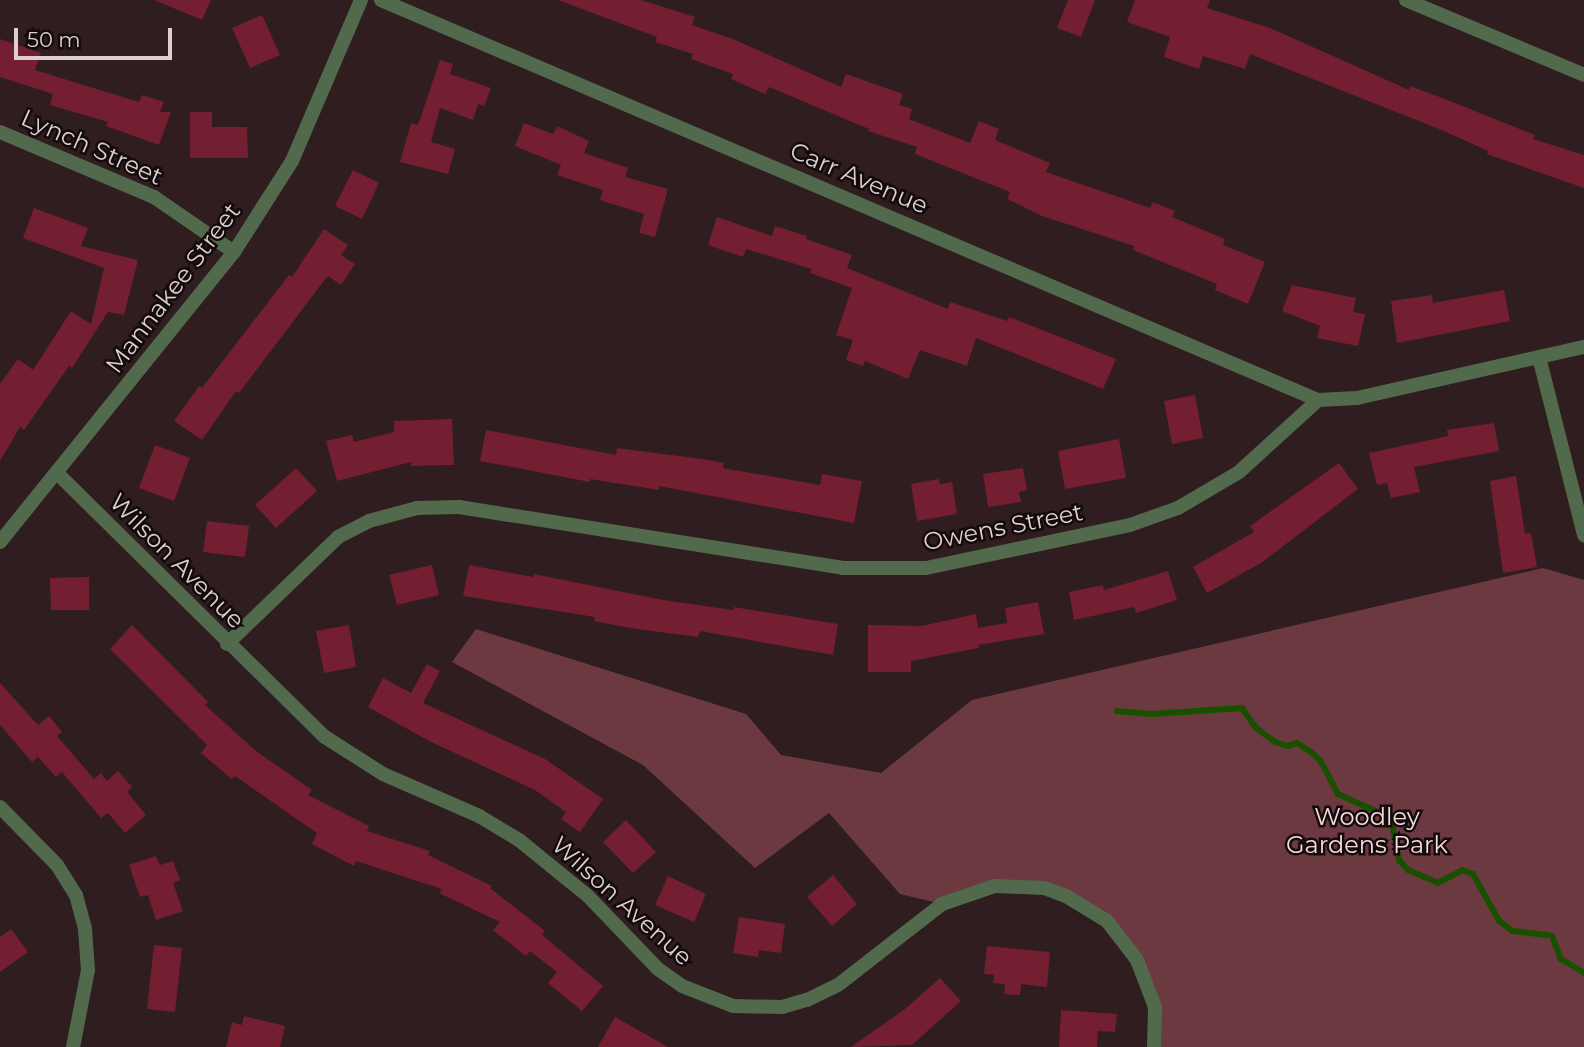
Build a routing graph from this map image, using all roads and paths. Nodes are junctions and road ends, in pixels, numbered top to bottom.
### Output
1 (361, 0) edge
2 (381, 0) edge
3 (1406, 0) edge
4 (1584, 75) edge
5 (0, 132) edge
6 (234, 252) junction
7 (1584, 347) edge
8 (1539, 358) junction
9 (1318, 400) junction
10 (57, 473) junction
11 (1584, 535) edge
12 (0, 542) edge
13 (227, 644) junction
14 (0, 807) edge
15 (72, 1047) edge
16 (1154, 1047) edge

1 - 6 street, Mannakee Street
2 - 9 street, Carr Avenue
3 - 4 street
5 - 6 street, Lynch Street
6 - 10 street, Mannakee Street
7 - 8 street
8 - 9 street
8 - 11 street
9 - 13 street, Owens Street
10 - 12 street, Mannakee Street
10 - 13 street, Wilson Avenue
13 - 16 street, Wilson Avenue
14 - 15 street

